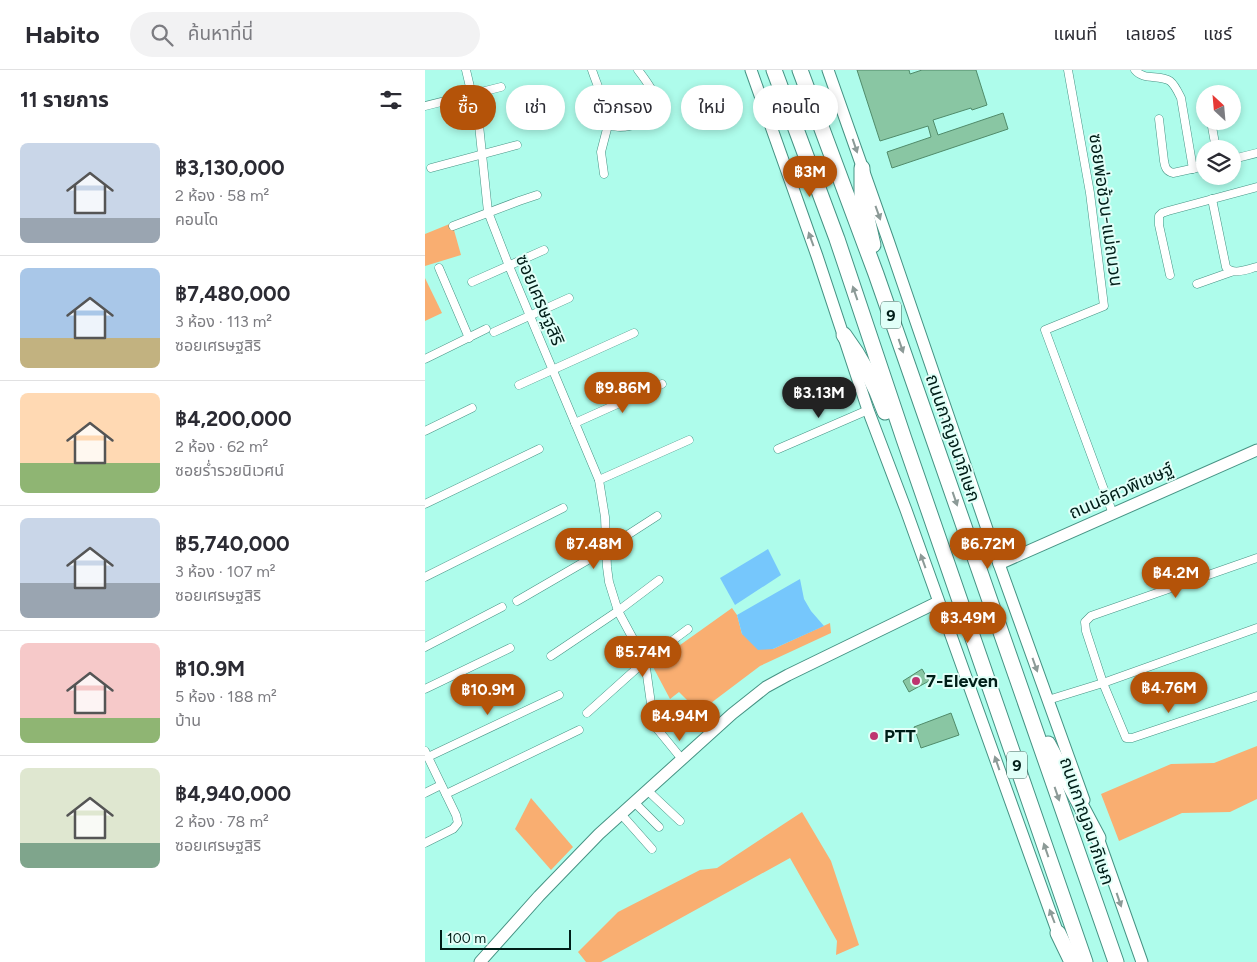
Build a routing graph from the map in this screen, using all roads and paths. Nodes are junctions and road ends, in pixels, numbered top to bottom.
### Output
1 (466, 70) edge
2 (592, 70) edge
3 (638, 70) edge
4 (751, 70) edge
5 (774, 70) edge
6 (800, 70) edge
7 (827, 70) edge
8 (1068, 70) edge
9 (1135, 70) edge
10 (469, 85) edge
11 (597, 85) edge
12 (649, 85) edge
13 (501, 87) dead end
14 (496, 88) edge
15 (440, 102) edge
16 (425, 106) edge
17 (1159, 119) dead end
18 (479, 130) edge
19 (607, 130) edge
20 (517, 145) dead end
21 (1257, 153) edge
22 (482, 154) junction
23 (1241, 157) edge
24 (431, 168) dead end
25 (862, 168) junction
26 (1196, 168) edge
27 (1193, 169) junction
28 (604, 174) dead end
29 (1257, 187) edge
30 (537, 195) dead end
31 (1212, 199) junction
32 (488, 212) junction
33 (453, 226) dead end
34 (544, 250) dead end
35 (509, 266) junction
36 (1257, 267) edge
37 (439, 268) dead end
38 (1231, 272) junction
39 (876, 274) junction
40 (1170, 275) dead end
41 (472, 282) dead end
42 (1197, 284) dead end
43 (569, 298) dead end
44 (530, 315) junction
45 (486, 329) dead end
46 (494, 332) dead end
47 (634, 333) dead end
48 (844, 335) junction
49 (469, 338) junction
50 (425, 359) edge
51 (553, 369) junction
52 (663, 384) dead end
53 (519, 385) dead end
54 (472, 408) dead end
55 (868, 410) junction
56 (575, 423) junction
57 (425, 431) edge
58 (905, 439) junction
59 (689, 440) dead end
60 (539, 449) dead end
61 (778, 449) dead end
62 (1257, 450) edge
63 (599, 480) junction
64 (425, 504) edge
65 (563, 508) dead end
66 (1113, 514) junction
67 (657, 516) dead end
68 (606, 548) junction
69 (1257, 558) edge
70 (999, 564) junction
71 (425, 576) edge
72 (659, 580) dead end
73 (517, 601) dead end
74 (938, 602) junction
75 (503, 607) dead end
76 (618, 611) junction
77 (1257, 628) edge
78 (688, 629) dead end
79 (425, 647) edge
80 (510, 648) dead end
81 (551, 656) dead end
82 (645, 661) junction
83 (1103, 683) junction
84 (425, 689) edge
85 (559, 694) dead end
86 (1257, 696) edge
87 (1024, 698) junction
88 (1048, 700) junction
89 (587, 713) dead end
90 (579, 730) dead end
91 (426, 754) edge
92 (681, 758) junction
93 (441, 785) junction
94 (647, 790) junction
95 (425, 793) edge
96 (446, 794) junction
97 (634, 802) junction
98 (621, 814) junction
99 (680, 821) dead end
100 (659, 827) dead end
101 (1098, 838) junction
102 (425, 842) edge
103 (652, 849) dead end
104 (1058, 933) junction
105 (480, 962) edge
106 (1068, 962) edge
107 (1073, 962) edge
108 (1085, 962) edge
109 (1116, 962) edge
110 (1142, 962) edge

1 - 10 street, ซอยเศรษฐสิริ
2 - 11 street
3 - 12 street
48 -> 4 main road
58 -> 5 highway, 9
6 - 39 highway, ถนนกาญจนาภิเษก / 9
7 -> 25 main road
8 - 66 street, ซอยพ่อช้วน-แม่ถนวน
9 - 27 street
13 - 14 street
15 - 16 street
17 - 27 street
18 - 22 street, ซอยเศรษฐสิริ
19 - 28 street
20 - 22 street
21 - 23 street
22 - 24 street
22 - 32 street, ซอยเศรษฐสิริ
25 - 39 highway
25 -> 70 main road
26 - 27 street
29 - 31 street
30 - 32 street
31 - 38 street
31 - 40 street
32 - 33 street
32 - 35 street, ซอยเศรษฐสิริ
34 - 35 street
35 - 41 street
35 - 44 street, ซอยเศรษฐสิริ
36 - 38 street
37 - 49 street
38 - 42 street
39 -> 87 highway, ถนนกาญจนาภิเษก / 9
43 - 44 street
44 - 46 street
44 - 51 street, ซอยเศรษฐสิริ
45 - 49 street
47 - 51 street
48 - 55 main road
48 - 58 highway
49 - 50 street
51 - 53 street
51 - 56 street, ซอยเศรษฐสิริ
52 - 56 street
54 - 57 street
55 - 61 street
74 -> 55 main road
56 - 63 street, ซอยเศรษฐสิริ
108 -> 58 highway, 9
59 - 63 street
60 - 64 street
62 - 66 main road, ถนนอัศวพิเชษฐ์
63 - 68 street, ซอยเศรษฐสิริ
65 - 71 street
66 - 70 main road, ถนนอัศวพิเชษฐ์
67 - 68 street
68 - 73 street
68 - 76 street, ซอยเศรษฐสิริ
69 - 83 street
70 -> 88 main road
72 - 76 street
74 - 92 main road
104 -> 74 main road
75 - 79 street
76 - 81 street
76 - 82 street, ซอยเศรษฐสิริ
77 - 83 street
78 - 82 street
80 - 84 street
82 - 89 street
82 - 92 street, ซอยเศรษฐสิริ
83 - 86 street
83 - 88 street
85 - 91 street
87 - 101 highway
87 -> 109 highway, ถนนกาญจนาภิเษก / 9
88 - 101 main road
90 - 96 street
91 - 93 street
92 - 94 main road
93 - 95 street
93 - 96 street
94 - 97 main road
94 - 99 street
96 - 102 street
97 - 98 main road
97 - 100 street
98 - 103 street
98 - 105 main road
101 -> 110 main road
104 - 106 main road
104 - 107 highway

